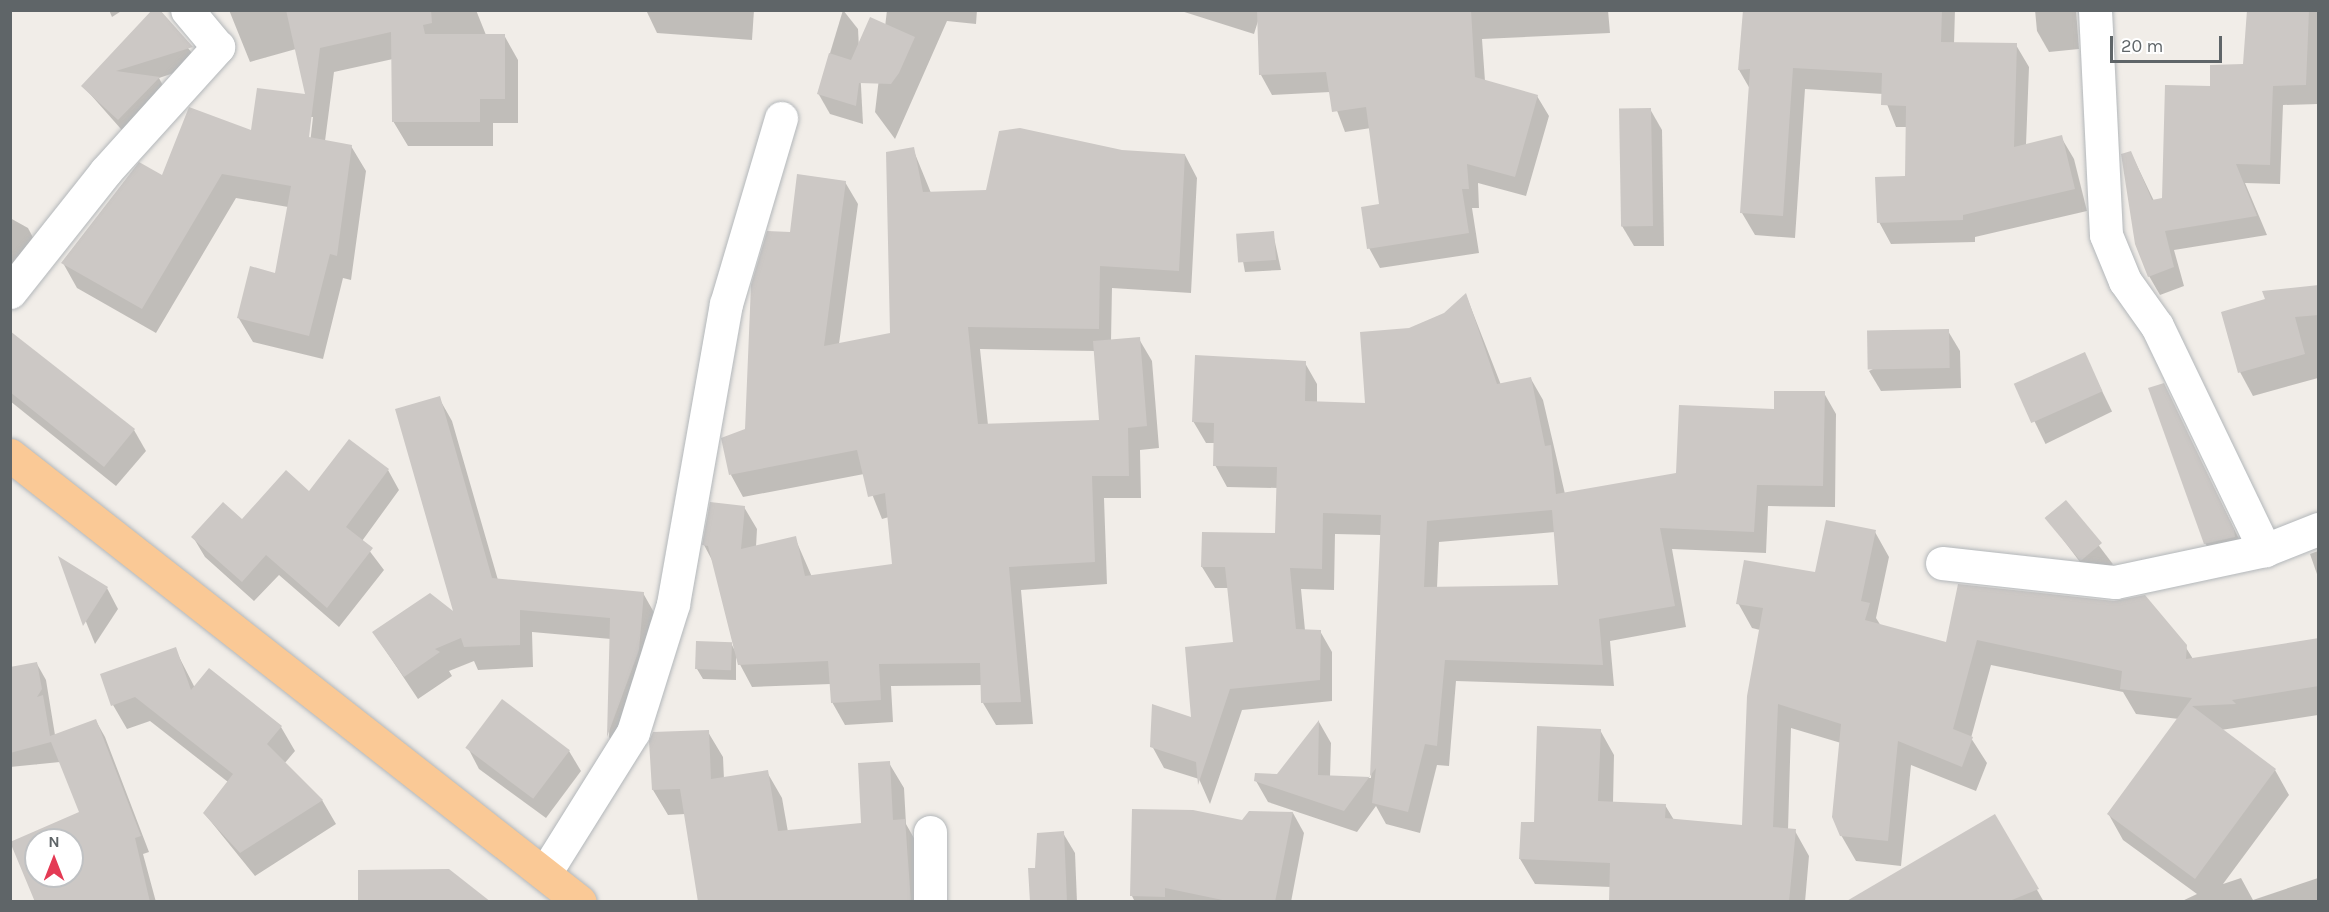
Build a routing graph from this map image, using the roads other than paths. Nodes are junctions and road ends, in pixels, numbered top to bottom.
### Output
1 (187, 10) edge
2 (2095, 10) edge
3 (781, 118) dead end
4 (10, 292) edge
5 (10, 455) edge
6 (2319, 529) edge
7 (2265, 550) junction
8 (1942, 563) dead end
9 (930, 832) dead end
10 (545, 873) junction
11 (580, 902) edge
12 (930, 902) edge

1 - 4 street
2 - 7 street
3 - 10 street
5 - 10 highway
6 - 7 street
7 - 8 street
9 - 12 street
10 - 11 highway

